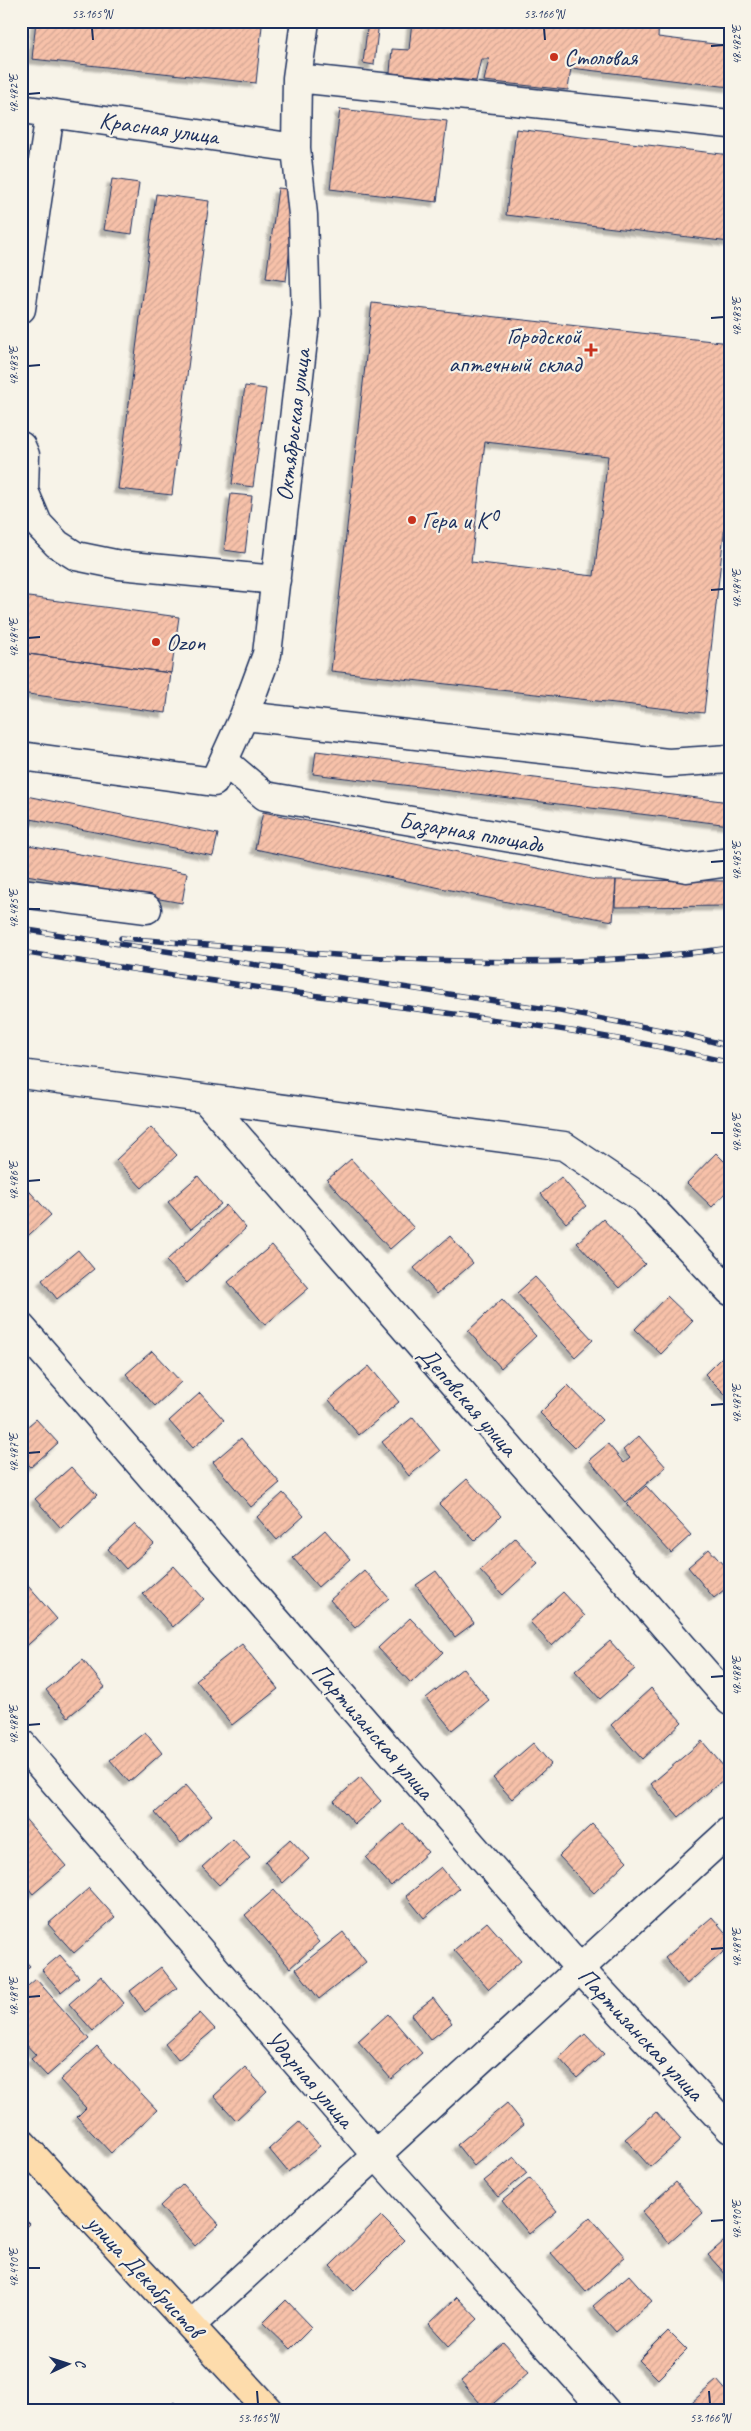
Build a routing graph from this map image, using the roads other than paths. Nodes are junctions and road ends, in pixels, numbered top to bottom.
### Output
1 (305, 21) edge
2 (297, 78) junction
3 (21, 109) edge
4 (50, 113) junction
5 (730, 124) edge
6 (296, 148) junction
7 (21, 310) edge
8 (21, 446) edge
9 (23, 491) edge
10 (276, 580) junction
11 (244, 716) junction
12 (21, 756) edge
13 (730, 759) edge
14 (225, 762) junction
15 (730, 862) edge
16 (21, 893) edge
17 (147, 909) dead end
18 (21, 1074) edge
19 (206, 1100) junction
20 (730, 1292) edge
21 (21, 1328) edge
22 (730, 1701) edge
23 (21, 1743) edge
24 (730, 1831) edge
25 (580, 1969) junction
26 (730, 2129) edge
27 (21, 2142) edge
28 (376, 2155) junction
29 (191, 2325) junction
30 (268, 2410) edge
31 (605, 2410) edge

1 - 2 street, Октябрьская улица
2 - 5 street
2 - 6 street, Октябрьская улица
3 - 4 street, Красная улица
4 - 6 street, Красная улица
4 - 7 street
6 - 10 street, Октябрьская улица
8 - 9 street
9 - 10 street
10 - 11 street, Октябрьская улица
11 - 13 street
11 - 14 street, Октябрьская улица
12 - 14 street, Октябрьская улица
14 - 15 street, Базарная площадь
16 - 17 street
18 - 19 street
19 - 20 street
19 - 22 street, Деповская улица
21 - 25 street, Партизанская улица
23 - 28 street, Ударная улица
24 - 25 street
25 - 26 street, Партизанская улица
25 - 28 street
27 - 29 main road, улица Декабристов
28 - 29 street
28 - 31 street, Ударная улица
29 - 30 main road, улица Декабристов

